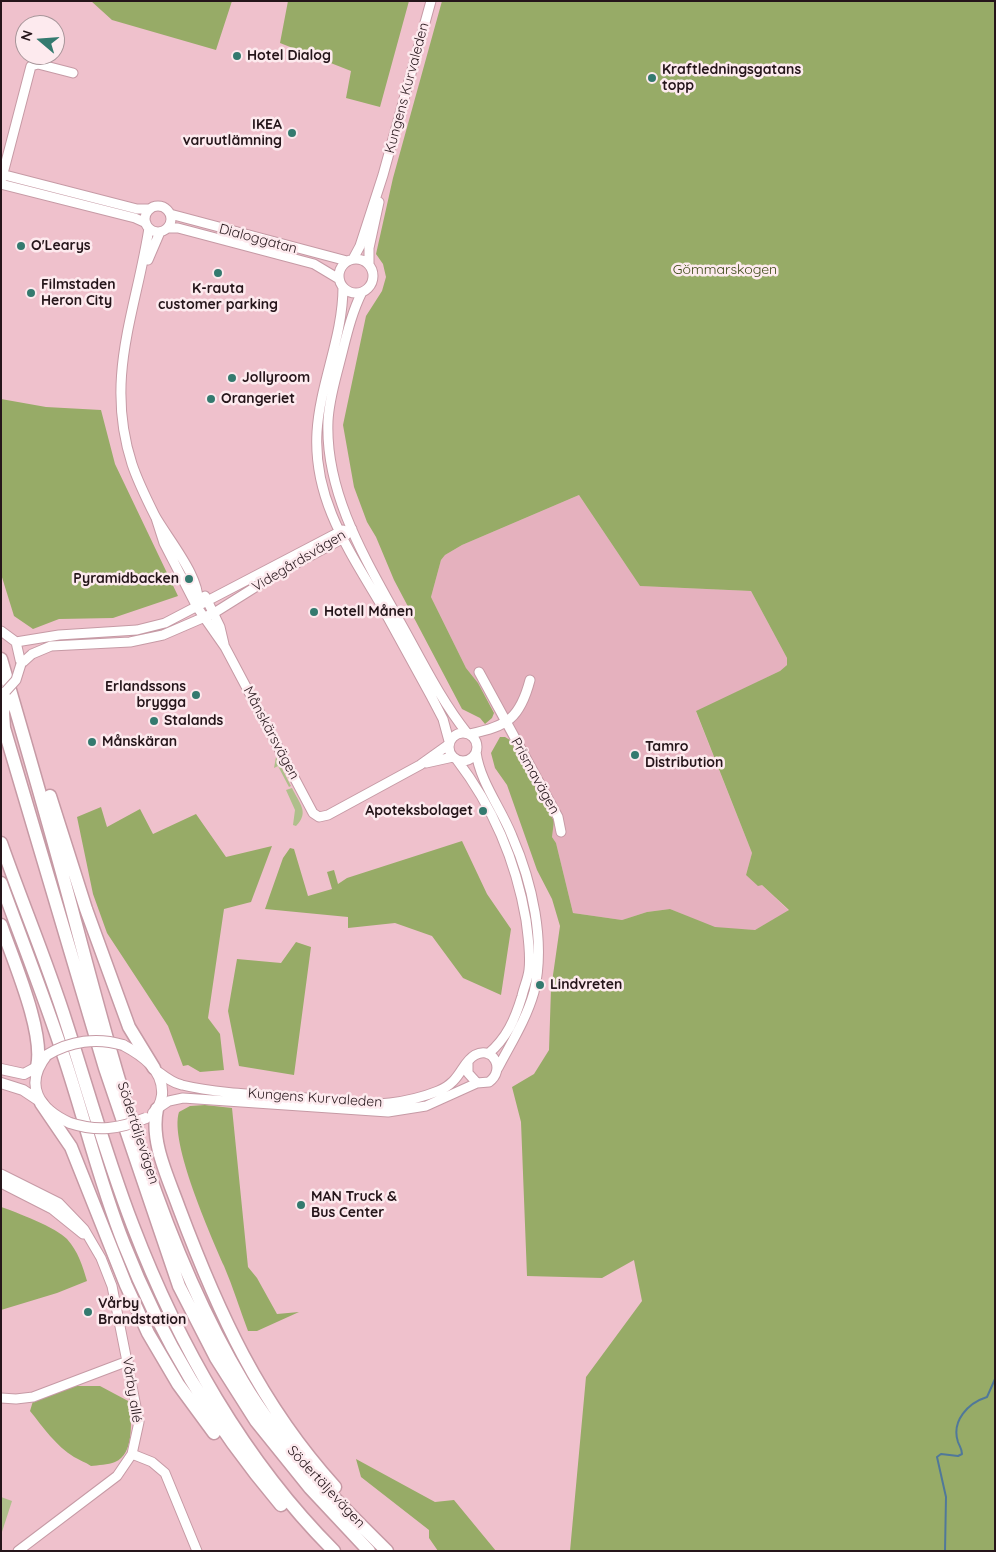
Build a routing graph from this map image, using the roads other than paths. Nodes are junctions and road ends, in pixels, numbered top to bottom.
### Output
1 (431, 1) edge
2 (73, 73) dead end
3 (383, 175) junction
4 (2, 178) edge
5 (150, 209) junction
6 (170, 214) junction
7 (148, 226) junction
8 (163, 230) junction
9 (350, 260) junction
10 (368, 264) junction
11 (141, 276) junction
12 (341, 283) junction
13 (362, 292) junction
14 (156, 518) junction
15 (352, 529) junction
16 (340, 535) junction
17 (208, 601) junction
18 (197, 607) junction
19 (214, 612) junction
20 (204, 618) junction
21 (1, 631) edge
22 (18, 642) junction
23 (225, 648) junction
24 (1, 659) edge
25 (23, 662) junction
26 (479, 672) dead end
27 (530, 680) dead end
28 (4, 693) edge
29 (14, 705) junction
30 (505, 722) junction
31 (494, 728) junction
32 (468, 733) junction
33 (449, 743) junction
34 (477, 750) junction
35 (455, 759) junction
36 (420, 765) junction
37 (561, 832) dead end
38 (1, 843) edge
39 (1, 883) edge
40 (1, 925) edge
41 (488, 1054) junction
42 (468, 1063) junction
43 (38, 1067) junction
44 (154, 1068) junction
45 (498, 1068) junction
46 (1, 1069) edge
47 (477, 1083) junction
48 (1, 1084) edge
49 (42, 1102) junction
50 (157, 1110) junction
51 (1, 1174) edge
52 (1, 1183) edge
53 (90, 1240) junction
54 (128, 1361) junction
55 (1, 1398) edge
56 (132, 1454) junction
57 (256, 1476) junction
58 (18, 1551) edge
59 (197, 1551) edge
60 (324, 1551) edge
61 (334, 1551) edge
62 (369, 1551) edge
63 (389, 1551) edge

1 - 3 street, Kungens Kurvaleden
2 - 4 street
3 - 9 street, Kungens Kurvaleden
3 - 10 street, Kungens Kurvaleden
4 - 5 street
4 - 7 street
5 - 6 street
5 - 7 street
6 - 8 street
6 - 9 street, Dialoggatan
7 - 8 street
7 - 11 street, Månskärsvägen
8 - 11 street, Månskärsvägen
8 - 12 street, Dialoggatan
9 - 10 street
9 - 12 street
10 - 13 street
11 - 14 street, Månskärsvägen
12 - 13 street
12 - 16 street
13 - 15 street
14 - 17 street, Månskärsvägen
14 - 18 street, Månskärsvägen
15 - 16 street, Videgårdsvägen
15 - 32 street
16 - 17 street, Videgårdsvägen
16 - 19 street, Videgårdsvägen
16 - 33 street
17 - 18 street, Videgårdsvägen
17 - 19 street, Månskärsvägen
18 - 20 street, Månskärsvägen
18 - 22 street, Videgårdsvägen
19 - 20 street, Videgårdsvägen
19 - 23 street, Månskärsvägen
20 - 23 street, Månskärsvägen
20 - 25 street, Videgårdsvägen
21 - 22 street
22 - 25 street
23 - 36 street, Månskärsvägen
24 - 29 highway, Södertäljevägen
25 - 28 street, bridge
26 - 30 street, Prismavägen
27 - 30 street, Prismavägen
28 - 62 highway
29 - 44 highway
29 - 63 highway, Södertäljevägen
30 - 31 street, Prismavägen
30 - 37 street, Prismavägen
31 - 32 street, Prismavägen
31 - 34 street, Prismavägen
32 - 33 street
32 - 34 street
33 - 35 street
33 - 36 street
34 - 35 street
34 - 45 street
35 - 36 street
35 - 41 street
38 - 61 highway
39 - 57 highway
40 - 43 highway
41 - 42 street
41 - 45 street
42 - 44 street, Kungens Kurvaleden
42 - 47 street
43 - 44 main road, bridge
43 - 46 main road
43 - 49 main road
44 - 50 main road
45 - 47 street
47 - 50 street, Kungens Kurvaleden
48 - 49 main road
49 - 50 main road, bridge
49 - 57 highway
50 - 63 highway
51 - 53 street, Vårby allé
52 - 53 street, Vårby allé
53 - 54 street, Vårby allé
54 - 55 street
54 - 56 street, Vårby allé
56 - 58 street, Vårby allé
56 - 59 street
57 - 60 highway

